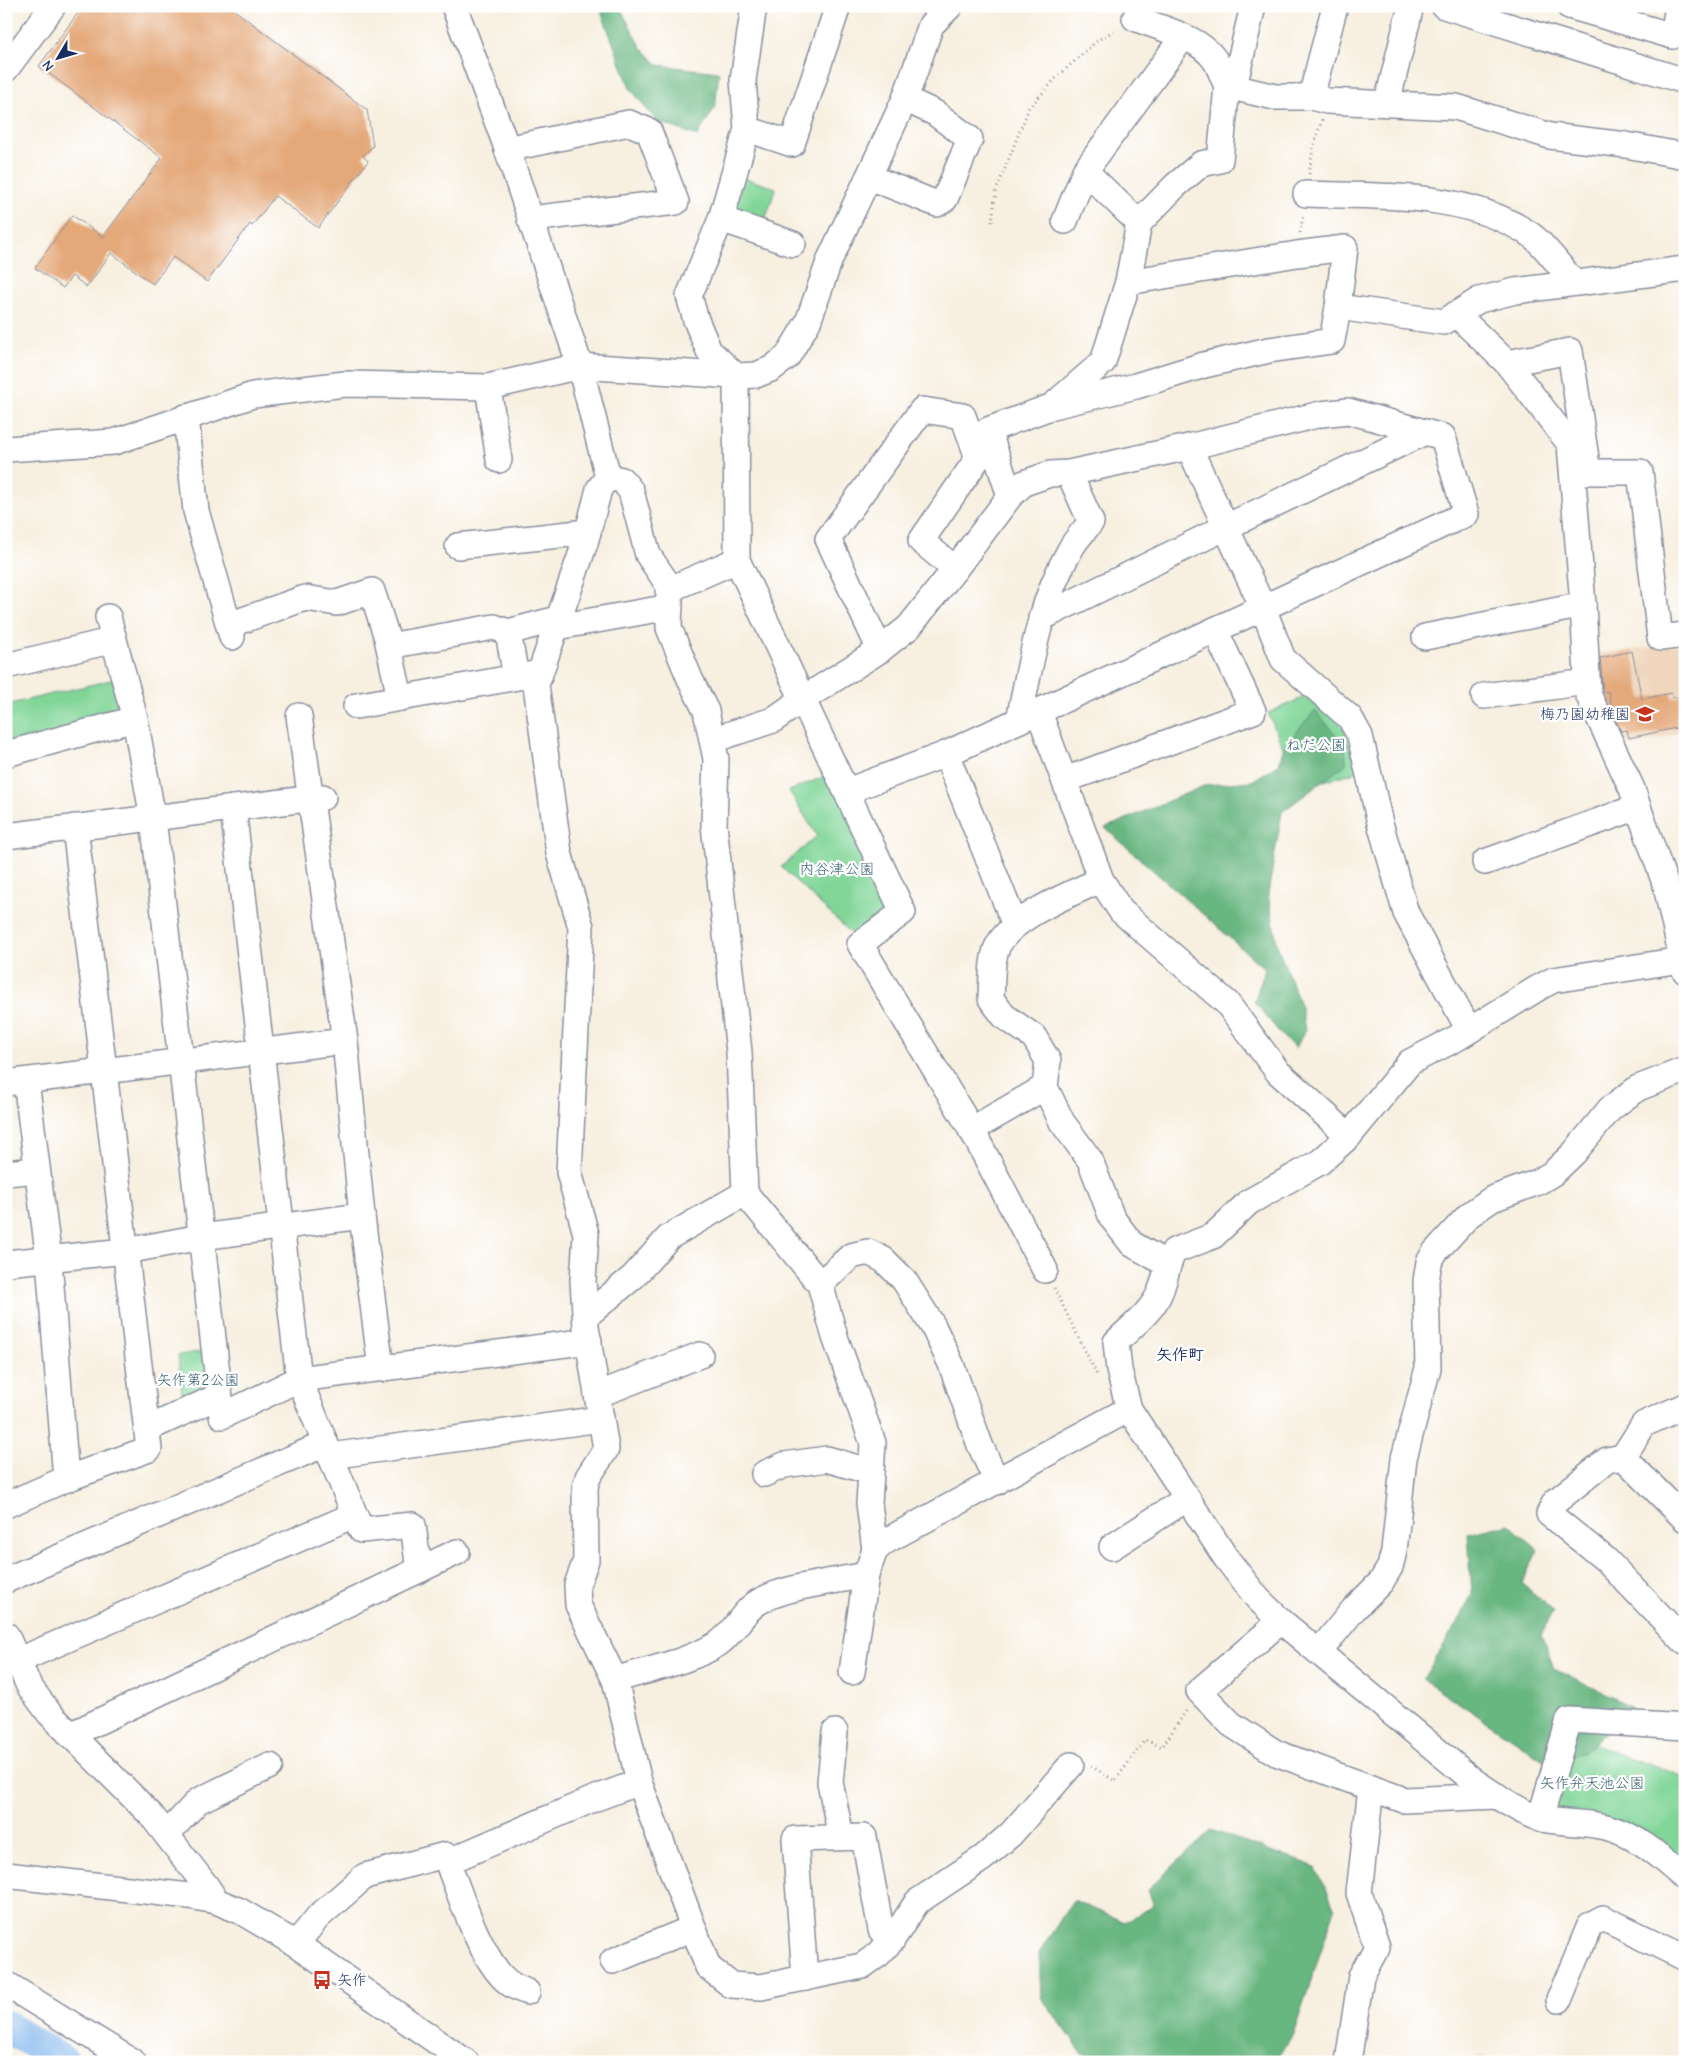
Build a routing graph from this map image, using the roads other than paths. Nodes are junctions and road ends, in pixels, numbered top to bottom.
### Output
1 (53, 6) edge
2 (454, 6) edge
3 (754, 6) edge
4 (838, 6) edge
5 (950, 6) edge
6 (1252, 6) edge
7 (1335, 6) edge
8 (1411, 6) edge
9 (1444, 6) edge
10 (1569, 6) edge
11 (1678, 6) edge
12 (1594, 10) edge
13 (1149, 17) edge
14 (1183, 37) junction
15 (6, 69) edge
16 (1685, 81) edge
17 (1226, 86) junction
18 (1311, 97) junction
19 (905, 99) junction
20 (1387, 103) junction
21 (747, 129) junction
22 (506, 149) junction
23 (1685, 156) edge
24 (1085, 171) junction
25 (869, 177) junction
26 (1306, 194) dead end
27 (721, 219) junction
28 (530, 220) junction
29 (1065, 221) dead end
30 (1139, 223) junction
31 (793, 244) dead end
32 (1685, 269) edge
33 (1128, 282) junction
34 (1574, 284) junction
35 (1338, 307) junction
36 (1456, 314) junction
37 (1507, 363) junction
38 (580, 366) junction
39 (736, 376) junction
40 (488, 387) junction
41 (1053, 406) junction
42 (186, 417) junction
43 (1425, 432) junction
44 (1189, 447) junction
45 (6, 449) edge
46 (499, 460) dead end
47 (1069, 472) junction
48 (608, 477) junction
49 (1010, 496) junction
50 (1224, 528) junction
51 (588, 532) junction
52 (458, 546) dead end
53 (737, 560) junction
54 (955, 570) junction
55 (669, 599) junction
56 (1583, 605) junction
57 (1263, 608) junction
58 (1041, 618) junction
59 (559, 622) junction
60 (1215, 630) junction
61 (508, 632) junction
62 (1685, 635) edge
63 (1425, 637) dead end
64 (388, 646) junction
65 (880, 650) junction
66 (6, 666) edge
67 (528, 675) junction
68 (1587, 682) junction
69 (1484, 696) dead end
70 (400, 698) junction
71 (803, 699) junction
72 (356, 706) dead end
73 (298, 716) dead end
74 (1029, 716) junction
75 (134, 719) junction
76 (712, 740) junction
77 (6, 754) edge
78 (946, 754) junction
79 (1065, 780) junction
80 (847, 792) junction
81 (317, 797) junction
82 (1638, 807) junction
83 (233, 808) junction
84 (153, 818) junction
85 (75, 827) junction
86 (6, 836) edge
87 (1485, 862) dead end
88 (1101, 880) junction
89 (1015, 925) junction
90 (1683, 966) edge
91 (1469, 1030) junction
92 (345, 1041) junction
93 (262, 1051) junction
94 (181, 1061) junction
95 (1685, 1070) edge
96 (104, 1071) junction
97 (16, 1082) edge
98 (1045, 1087) junction
99 (971, 1130) junction
100 (1349, 1136) junction
101 (37, 1170) junction
102 (6, 1173) edge
103 (745, 1194) junction
104 (362, 1216) junction
105 (282, 1227) junction
106 (201, 1237) junction
107 (126, 1251) junction
108 (49, 1260) junction
109 (6, 1263) edge
110 (1167, 1264) junction
111 (1045, 1270) road end
112 (820, 1284) junction
113 (586, 1316) junction
114 (589, 1341) junction
115 (700, 1355) dead end
116 (381, 1369) junction
117 (299, 1379) junction
118 (219, 1396) junction
119 (1685, 1406) edge
120 (599, 1407) junction
121 (1129, 1409) junction
122 (147, 1429) junction
123 (328, 1450) junction
124 (1623, 1457) junction
125 (871, 1472) junction
126 (764, 1474) dead end
127 (66, 1479) junction
128 (997, 1482) junction
129 (1186, 1499) junction
130 (6, 1505) edge
131 (354, 1515) junction
132 (1685, 1519) edge
133 (1112, 1547) dead end
134 (875, 1550) junction
135 (457, 1552) dead end
136 (419, 1570) junction
137 (866, 1575) junction
138 (6, 1580) edge
139 (1281, 1621) junction
140 (6, 1635) edge
141 (1685, 1642) edge
142 (1319, 1652) junction
143 (18, 1661) junction
144 (852, 1672) dead end
145 (615, 1680) junction
146 (1685, 1727) edge
147 (835, 1732) dead end
148 (70, 1735) junction
149 (1071, 1765) road end
150 (270, 1766) dead end
151 (639, 1782) junction
152 (1371, 1788) junction
153 (1497, 1796) junction
154 (1540, 1819) junction
155 (167, 1834) junction
156 (841, 1838) junction
157 (447, 1862) junction
158 (1682, 1871) edge
159 (6, 1875) edge
160 (216, 1901) junction
161 (693, 1928) junction
162 (892, 1940) junction
163 (296, 1944) junction
164 (1685, 1958) edge
165 (613, 1961) dead end
166 (805, 1978) junction
167 (6, 1984) edge
168 (527, 1992) dead end
169 (1558, 2000) dead end
170 (133, 2062) edge
171 (466, 2062) edge
172 (1348, 2062) edge

1 - 15 street
2 - 22 street
3 - 21 street
4 - 21 street
5 - 19 street
6 - 17 street
7 - 18 street
8 - 20 street
9 - 16 street
10 - 12 street
11 - 12 street
13 - 14 street
14 - 17 street
14 - 24 street
17 - 18 street
17 - 30 street
18 - 20 street
19 - 25 street
19 - 25 street
20 - 23 street
21 - 27 street
22 - 28 street
22 - 28 street
24 - 29 street
24 - 30 street
25 - 39 street
26 - 34 street
27 - 31 street
27 - 39 street
28 - 38 street
30 - 33 street
32 - 34 street
33 - 35 street
33 - 41 street
34 - 36 street
35 - 36 street
35 - 41 street
36 - 37 street
37 - 56 street
37 - 62 street
38 - 39 street
38 - 40 street
38 - 48 street
39 - 53 street
40 - 42 street
40 - 46 street
41 - 49 street
42 - 45 street
42 - 64 street
43 - 44 street
43 - 50 street
43 - 57 street
44 - 47 street
44 - 50 street
47 - 49 street
47 - 58 street
48 - 51 street
48 - 55 street
49 - 54 street
50 - 57 street
50 - 58 street
51 - 52 street
51 - 59 street
53 - 55 street
53 - 71 street
54 - 65 street
54 - 65 street
55 - 59 street
55 - 76 street
56 - 63 street
56 - 68 street
57 - 60 street
57 - 91 street
58 - 74 street
59 - 61 street
59 - 67 street
60 - 74 street
60 - 79 street
61 - 64 street
61 - 67 street
64 - 70 street
65 - 71 street
66 - 75 street
67 - 70 street
67 - 113 street
68 - 69 street
68 - 82 street
70 - 72 street
71 - 76 street
71 - 80 street
73 - 81 street
74 - 78 street
74 - 79 street
75 - 77 street
75 - 84 street
76 - 103 street
78 - 80 street
78 - 89 street
79 - 88 street
80 - 99 street
81 - 83 street
81 - 92 street
82 - 87 street
82 - 90 street
83 - 84 street
83 - 93 street
84 - 85 street
84 - 94 street
85 - 86 street
85 - 96 street
88 - 89 street
88 - 100 street
89 - 98 street
90 - 91 street
91 - 100 street
92 - 93 street
92 - 104 street
93 - 94 street
93 - 105 street
94 - 96 street
94 - 106 street
95 - 142 street
96 - 97 street
96 - 107 street
97 - 101 street
98 - 99 street
98 - 110 street
99 - 111 street
100 - 110 street
101 - 102 street
101 - 108 street
103 - 112 street
103 - 113 street
104 - 105 street
104 - 116 street
105 - 106 street
105 - 117 street
106 - 107 street
106 - 118 street
107 - 108 street
107 - 122 street
108 - 109 street
108 - 127 street
110 - 121 street
112 - 125 street
112 - 128 street
113 - 114 street
114 - 116 street
114 - 120 street
115 - 120 street
116 - 117 street
117 - 118 street
117 - 123 street
118 - 122 street
119 - 124 street
120 - 123 street
120 - 145 street
121 - 128 street
121 - 129 street
122 - 127 street
123 - 131 street
123 - 138 street
124 - 132 street
124 - 141 street
125 - 126 street
125 - 134 street
127 - 130 street
128 - 134 street
129 - 133 street
129 - 139 street
131 - 136 street
131 - 143 street
134 - 137 street
135 - 136 street
136 - 148 street
137 - 144 street
137 - 145 street
139 - 142 street
139 - 152 street
140 - 143 street
142 - 153 street
143 - 148 street
145 - 151 street
146 - 154 street
147 - 156 street
148 - 155 street
149 - 162 street
150 - 155 street
151 - 157 street
151 - 161 street
152 - 153 street
152 - 172 street
153 - 154 street
154 - 158 street
155 - 160 street
156 - 162 street
156 - 166 street
157 - 163 street
157 - 168 street
159 - 160 street
160 - 163 street
161 - 165 street
161 - 166 street
162 - 166 street
163 - 171 street
164 - 169 street
167 - 170 street

